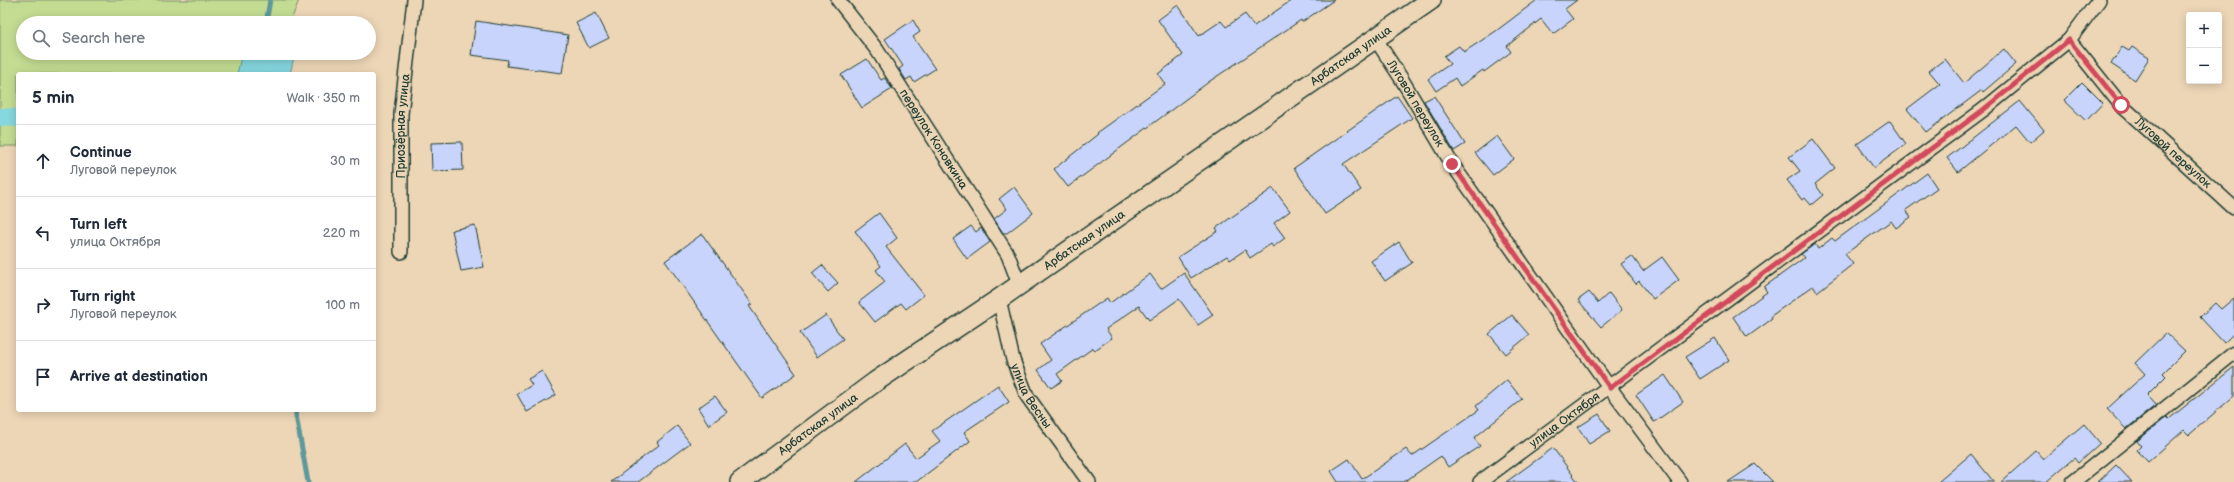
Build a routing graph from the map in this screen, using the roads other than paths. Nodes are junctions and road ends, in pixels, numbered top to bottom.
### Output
1 (414, 0) edge
2 (838, 0) edge
3 (1431, 0) edge
4 (2099, 0) edge
5 (1374, 38) junction
6 (2069, 40) junction
7 (2234, 208) edge
8 (401, 252) dead end
9 (1019, 284) junction
10 (999, 299) junction
11 (2234, 353) edge
12 (1610, 388) junction
13 (740, 482) edge
14 (1089, 482) edge
15 (1480, 482) edge
16 (1680, 482) edge
17 (2073, 482) edge

1 - 8 street, Приозёрная улица
2 - 9 street, переулок Коновкина
3 - 5 main road, Арбатская улица
4 - 6 street, улица Октября
5 - 9 main road, Арбатская улица
5 - 12 street, Луговой переулок
6 - 7 street, Луговой переулок
6 - 12 street, улица Октября
9 - 10 main road, Арбатская улица
10 - 13 main road, Арбатская улица
10 - 14 street, улица Весны
11 - 17 street
12 - 15 street, улица Октября
12 - 16 street, Луговой переулок

